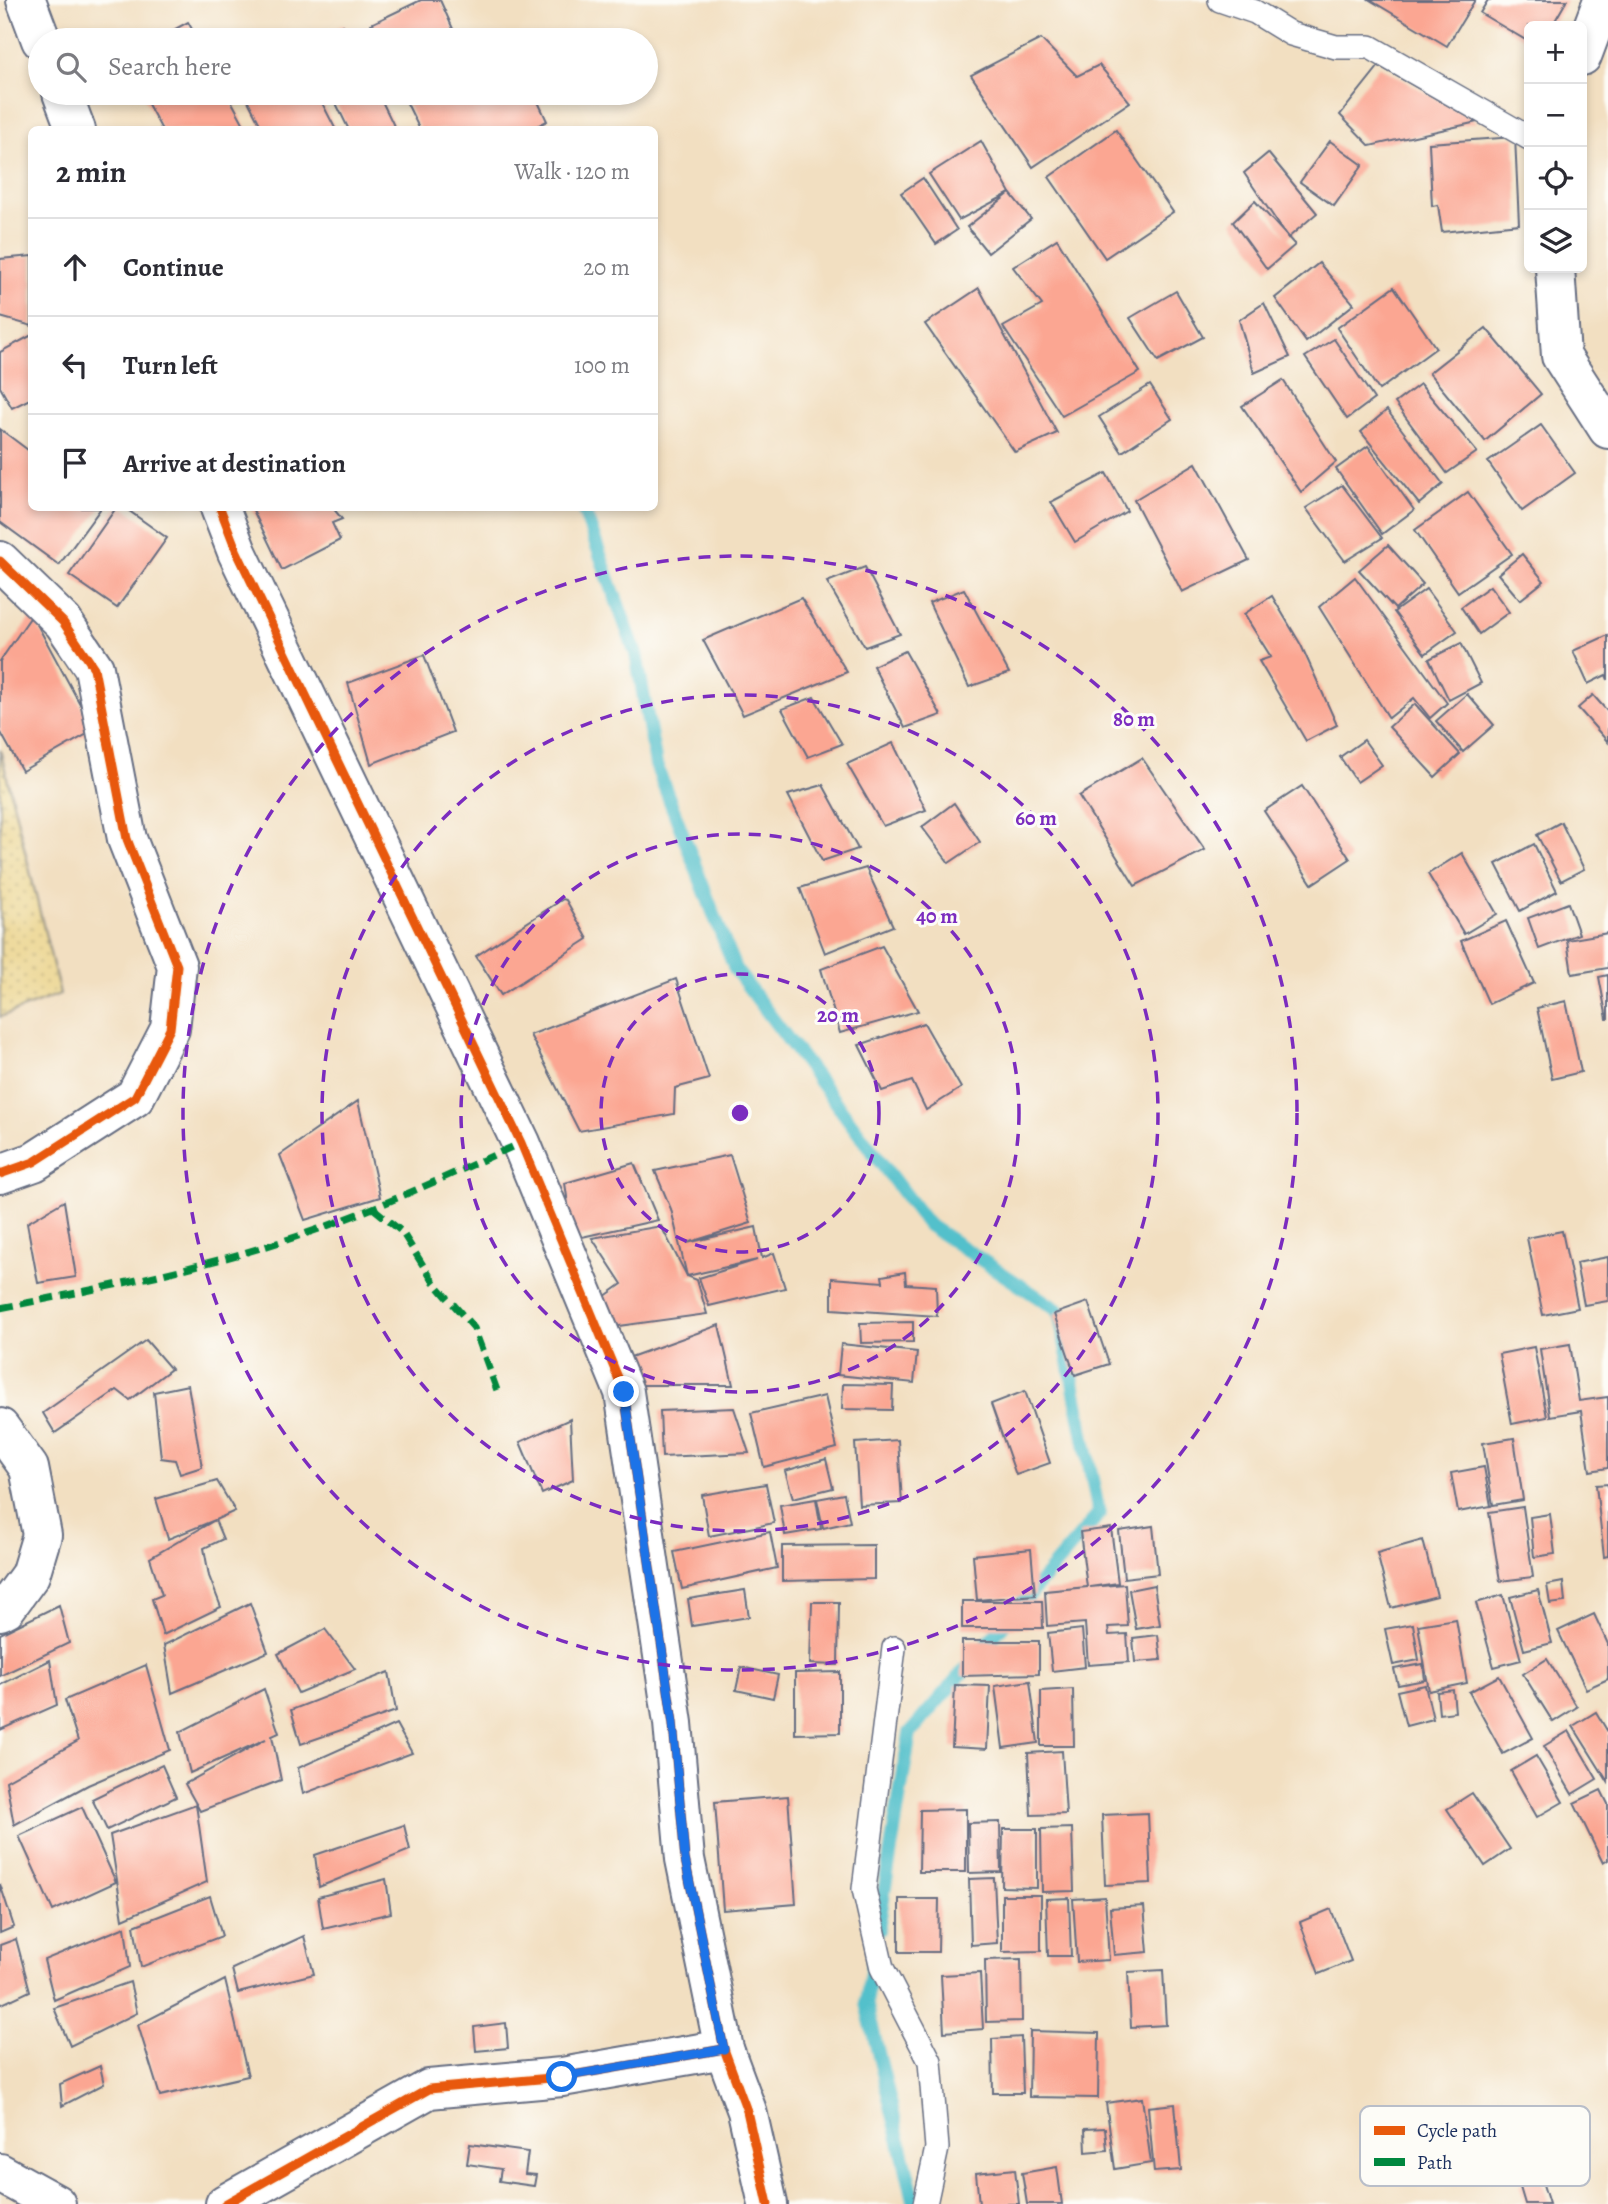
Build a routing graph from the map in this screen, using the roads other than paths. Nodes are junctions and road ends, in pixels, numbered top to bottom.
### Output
1 (26, 0) edge
2 (1220, 0) edge
3 (1603, 0) edge
4 (36, 28) edge
5 (1587, 43) edge
6 (67, 105) edge
7 (74, 126) edge
8 (1524, 135) edge
9 (1555, 273) edge
10 (1608, 429) edge
11 (221, 511) edge
12 (0, 561) edge
13 (0, 1174) edge
14 (0, 1428) edge
15 (0, 1611) edge
16 (894, 1648) dead end
17 (724, 2049) junction
18 (0, 2173) edge
19 (56, 2204) edge
20 (225, 2204) edge
21 (768, 2204) edge
22 (925, 2204) edge

1 - 4 street
2 - 8 lane
3 - 5 street
6 - 7 street
9 - 10 street
11 - 17 street
12 - 13 street
14 - 15 street
16 - 22 lane
17 - 20 street
17 - 21 street
18 - 19 street

